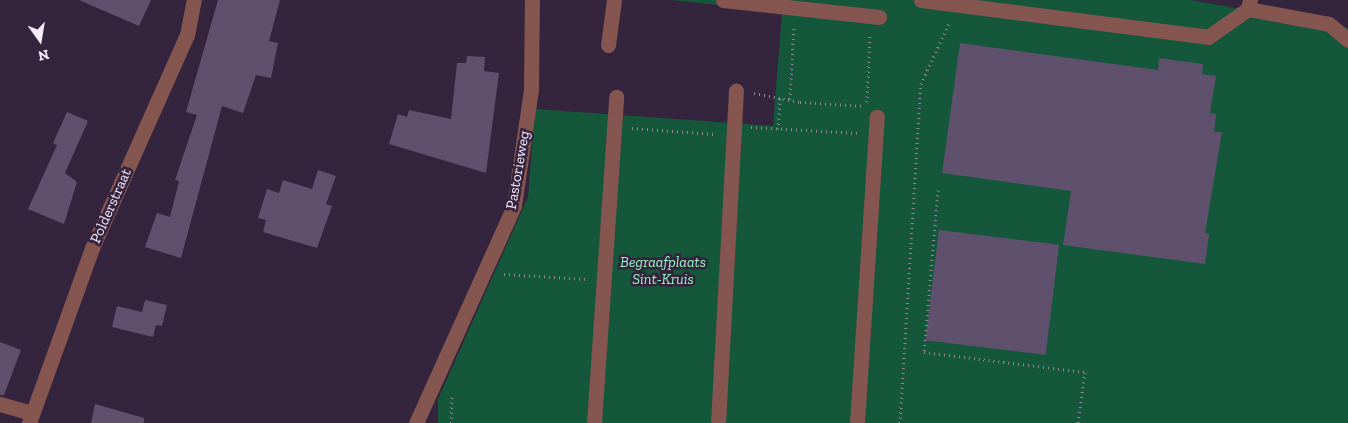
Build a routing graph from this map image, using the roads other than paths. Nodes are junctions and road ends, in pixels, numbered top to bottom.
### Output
1 (194, 0) edge
2 (532, 0) edge
3 (614, 0) edge
4 (723, 0) edge
5 (921, 0) edge
6 (1249, 4) edge
7 (879, 17) dead end
8 (1348, 40) edge
9 (608, 45) dead end
10 (736, 90) road end
11 (616, 97) dead end
12 (877, 117) dead end
13 (0, 404) edge
14 (30, 418) edge
15 (421, 418) edge
16 (594, 423) edge
17 (718, 423) edge
18 (857, 423) edge

1 - 14 street, Polderstraat
2 - 15 street, Pastorieweg
3 - 9 street
4 - 7 street
5 - 6 street
6 - 8 street
10 - 17 street
11 - 16 street
12 - 18 street
13 - 14 street, Polderstraat

